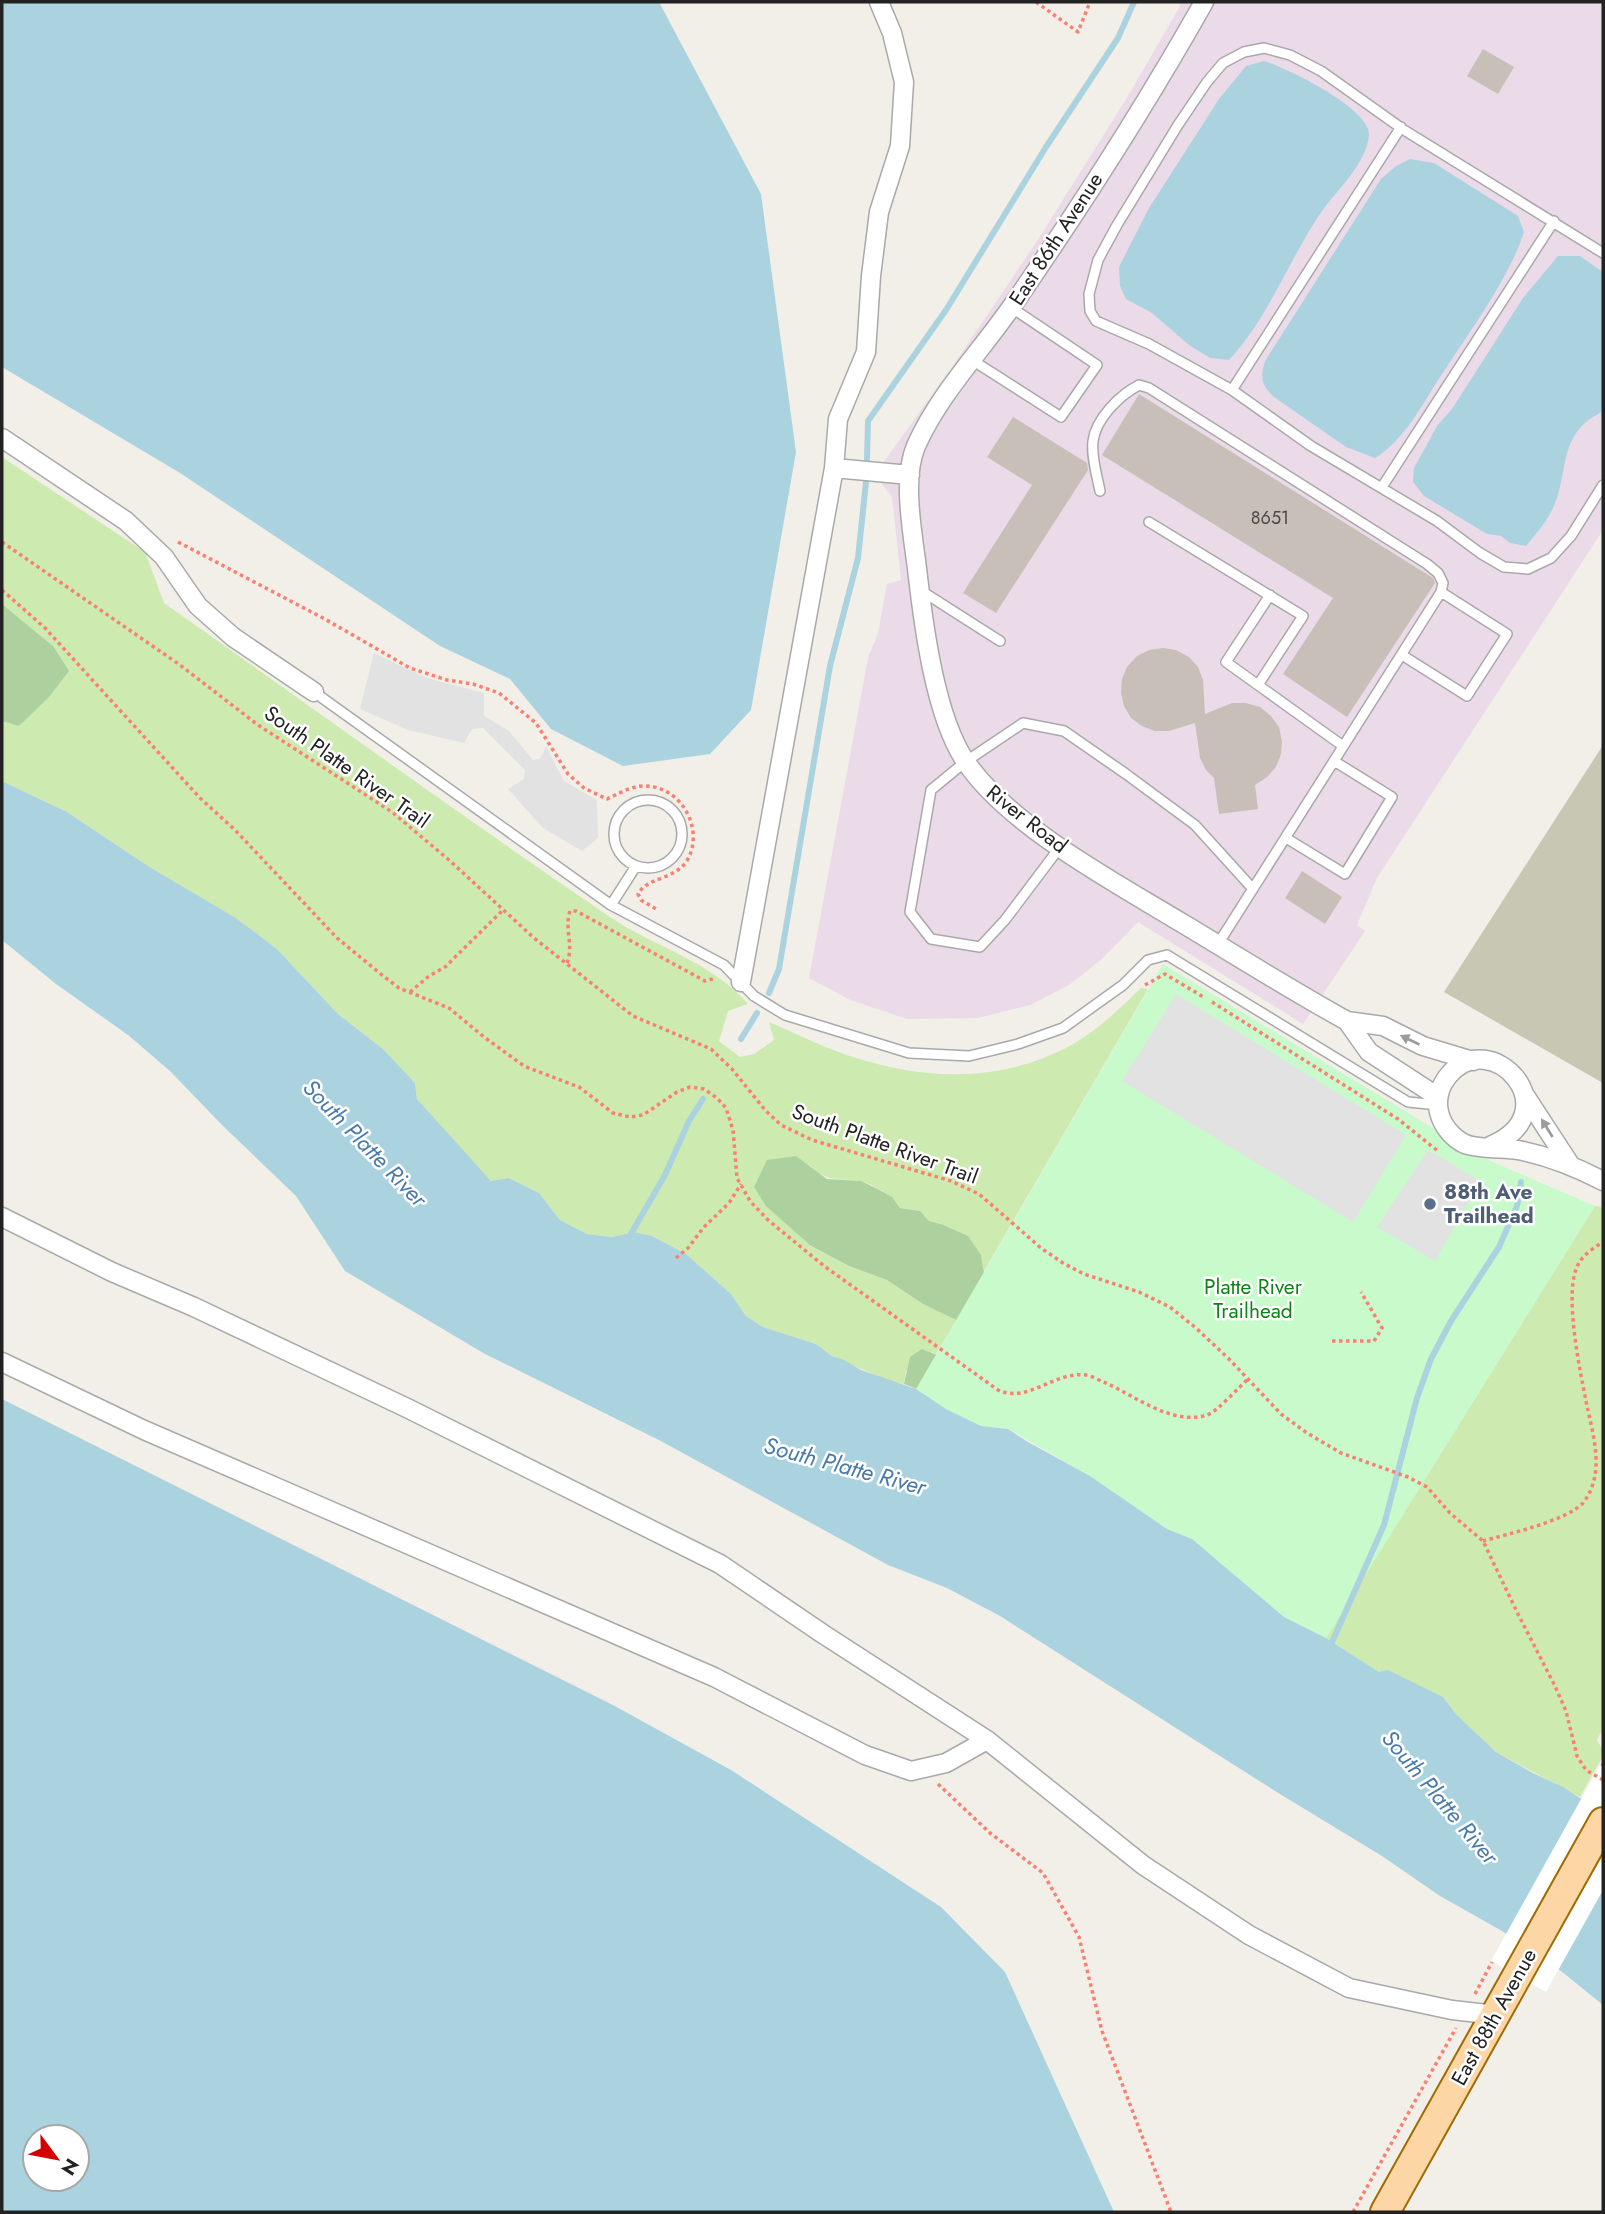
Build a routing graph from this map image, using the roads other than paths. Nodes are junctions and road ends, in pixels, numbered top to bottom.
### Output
1 (879, 2) edge
2 (1204, 2) edge
3 (1401, 127) junction
4 (1554, 221) junction
5 (1603, 253) edge
6 (1012, 308) junction
7 (972, 360) junction
8 (1232, 390) junction
9 (2, 438) edge
10 (834, 468) junction
11 (910, 475) junction
12 (1603, 485) edge
13 (1382, 487) junction
14 (1100, 491) dead end
15 (1149, 522) dead end
16 (919, 590) junction
17 (1441, 592) junction
18 (1270, 595) junction
19 (1000, 641) dead end
20 (1402, 655) junction
21 (1258, 685) junction
22 (314, 692) joint
23 (1343, 746) junction
24 (1334, 761) junction
25 (965, 762) junction
26 (1286, 838) junction
27 (1060, 847) junction
28 (636, 866) junction
29 (1253, 889) junction
30 (611, 905) junction
31 (1218, 944) junction
32 (741, 982) junction
33 (1347, 1021) junction
34 (1473, 1061) junction
35 (1524, 1094) junction
36 (1438, 1101) junction
37 (1490, 1146) junction
38 (1569, 1163) junction
39 (1603, 1181) edge
40 (2, 1217) edge
41 (2, 1362) edge
42 (987, 1740) junction
43 (1603, 1822) edge
44 (1496, 2015) junction
45 (1385, 2212) edge

1 - 10 street
2 - 6 street, East 86th Avenue
3 - 4 lane
3 - 8 lane
3 - 8 lane
4 - 5 lane
4 - 13 lane
6 - 7 street, East 86th Avenue
6 - 7 lane
7 - 11 street, East 86th Avenue
8 - 13 lane
9 - 22 street
10 - 11 street
10 - 32 street
11 - 16 street, River Road
12 - 13 lane
14 - 17 lane
15 - 18 lane
16 - 19 lane
16 - 25 street, River Road
17 - 20 lane
17 - 20 lane
18 - 21 lane
18 - 21 lane
20 - 23 lane
21 - 23 lane
22 - 30 lane
23 - 24 lane
24 - 26 lane
24 - 26 lane
25 - 27 street, River Road
25 - 27 lane
25 - 29 lane
26 - 29 lane
27 - 31 street, River Road
28 - 28 lane
28 - 30 lane
29 - 31 lane
30 - 32 lane
31 - 33 street, River Road
32 - 36 lane
34 -> 33 street, River Road
33 - 36 street, River Road
34 - 35 street
34 - 36 street
35 - 37 street
38 -> 35 street
36 - 37 street
37 - 38 street
38 - 39 street
40 - 42 street
41 - 42 street
42 - 44 street
43 - 44 main road, East 88th Avenue
44 - 45 main road, East 88th Avenue

